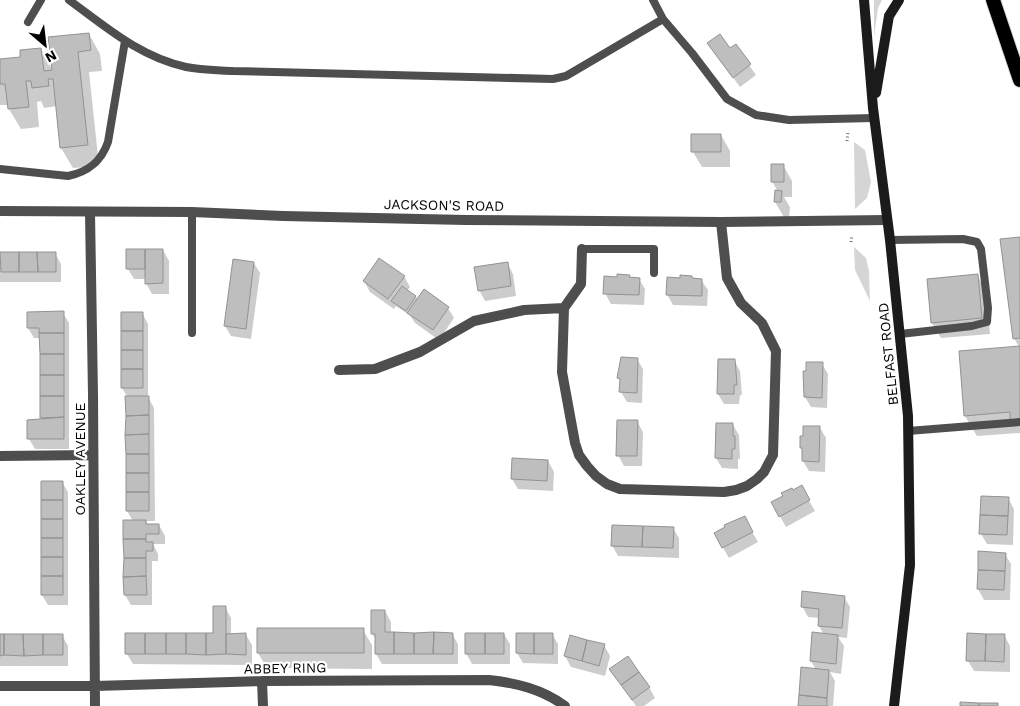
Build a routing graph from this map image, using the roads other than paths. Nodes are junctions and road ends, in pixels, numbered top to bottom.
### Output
1 (41, 0) edge
2 (69, 0) edge
3 (652, 0) edge
4 (864, 0) edge
5 (899, 0) edge
6 (993, 0) edge
7 (663, 19) junction
8 (28, 22) dead end
9 (125, 41) junction
10 (1020, 80) edge
11 (874, 113) junction
12 (0, 169) edge
13 (0, 211) edge
14 (192, 212) junction
15 (90, 213) junction
16 (888, 220) junction
17 (721, 222) junction
18 (890, 240) junction
19 (582, 249) joint
20 (654, 273) dead end
21 (564, 308) junction
22 (192, 333) dead end
23 (900, 334) junction
24 (339, 370) dead end
25 (1020, 422) edge
26 (908, 431) junction
27 (93, 455) junction
28 (0, 456) edge
29 (262, 681) junction
30 (0, 686) edge
31 (95, 686) junction
32 (95, 706) edge
33 (263, 706) edge
34 (565, 706) edge
35 (894, 706) edge

1 - 8 lane
2 - 9 lane
3 - 7 lane
4 - 11 main road, BELFAST ROAD
5 - 11 main road
6 - 10 highway
7 - 9 lane
7 - 11 lane
9 - 12 lane
11 - 16 main road, BELFAST ROAD
13 - 15 street, JACKSON'S ROAD
14 - 15 street, JACKSON'S ROAD
14 - 17 street, JACKSON'S ROAD
14 - 22 lane
15 - 27 street, OAKLEY AVENUE
16 - 17 street, JACKSON'S ROAD
16 - 18 main road, BELFAST ROAD
17 - 21 street
18 - 23 main road, BELFAST ROAD
18 - 23 lane
19 - 20 lane
19 - 21 street
21 - 24 street
23 - 26 main road, BELFAST ROAD
25 - 26 lane
26 - 35 main road, BELFAST ROAD
27 - 28 street
27 - 31 street, OAKLEY AVENUE
29 - 31 street, ABBEY RING
29 - 33 street
29 - 34 street, ABBEY RING
30 - 31 street, ABBEY RING
31 - 32 street, OAKLEY AVENUE

